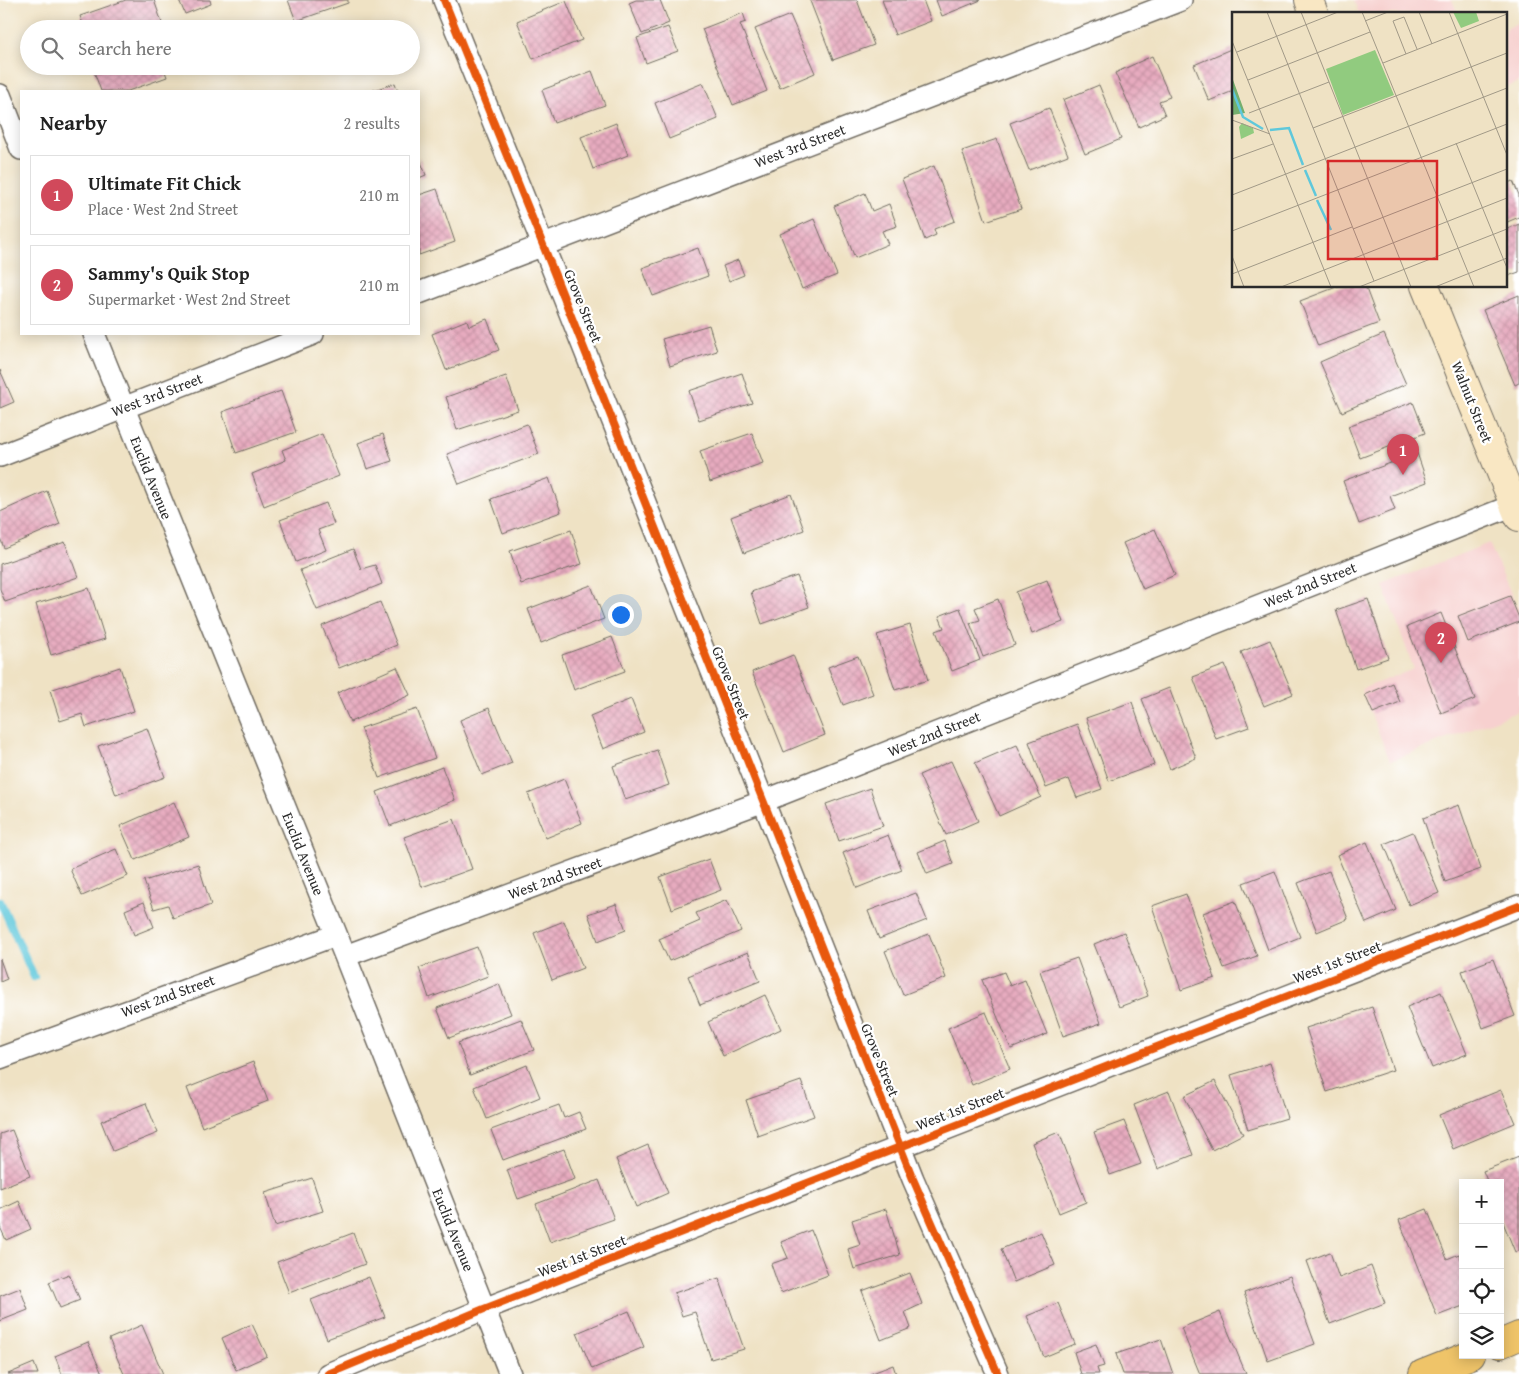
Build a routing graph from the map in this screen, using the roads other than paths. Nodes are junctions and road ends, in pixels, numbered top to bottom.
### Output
1 (444, 0) edge
2 (1181, 0) edge
3 (1309, 0) edge
4 (1313, 12) edge
5 (0, 95) edge
6 (20, 146) edge
7 (543, 245) junction
8 (1426, 288) edge
9 (420, 293) edge
10 (94, 335) edge
11 (310, 335) edge
12 (123, 408) junction
13 (0, 456) edge
14 (1517, 508) edge
15 (764, 801) junction
16 (1519, 906) edge
17 (336, 935) junction
18 (345, 956) junction
19 (0, 1058) edge
20 (900, 1147) junction
21 (484, 1309) junction
22 (1519, 1336) edge
23 (1504, 1342) edge
24 (1461, 1359) edge
25 (328, 1374) edge
26 (510, 1374) edge
27 (998, 1374) edge
28 (1423, 1374) edge

1 - 7 street, Grove Street
2 - 7 street, West 3rd Street
3 - 4 street
5 - 6 street
7 - 9 street, West 3rd Street
7 - 15 street, Grove Street
8 - 14 street, Walnut Street
10 - 12 street, Euclid Avenue
11 - 12 street, West 3rd Street
12 - 13 street, West 3rd Street
12 - 17 street, Euclid Avenue
14 - 15 street, West 2nd Street
15 - 18 street, West 2nd Street
15 - 20 street, Grove Street
16 - 20 street, West 1st Street
17 - 18 street, Euclid Avenue
17 - 19 street, West 2nd Street
18 - 21 street, Euclid Avenue
20 - 21 street, West 1st Street
20 - 27 street, Grove Street
21 - 25 street, West 1st Street
21 - 26 street, Euclid Avenue
22 - 23 main road
24 - 28 main road

